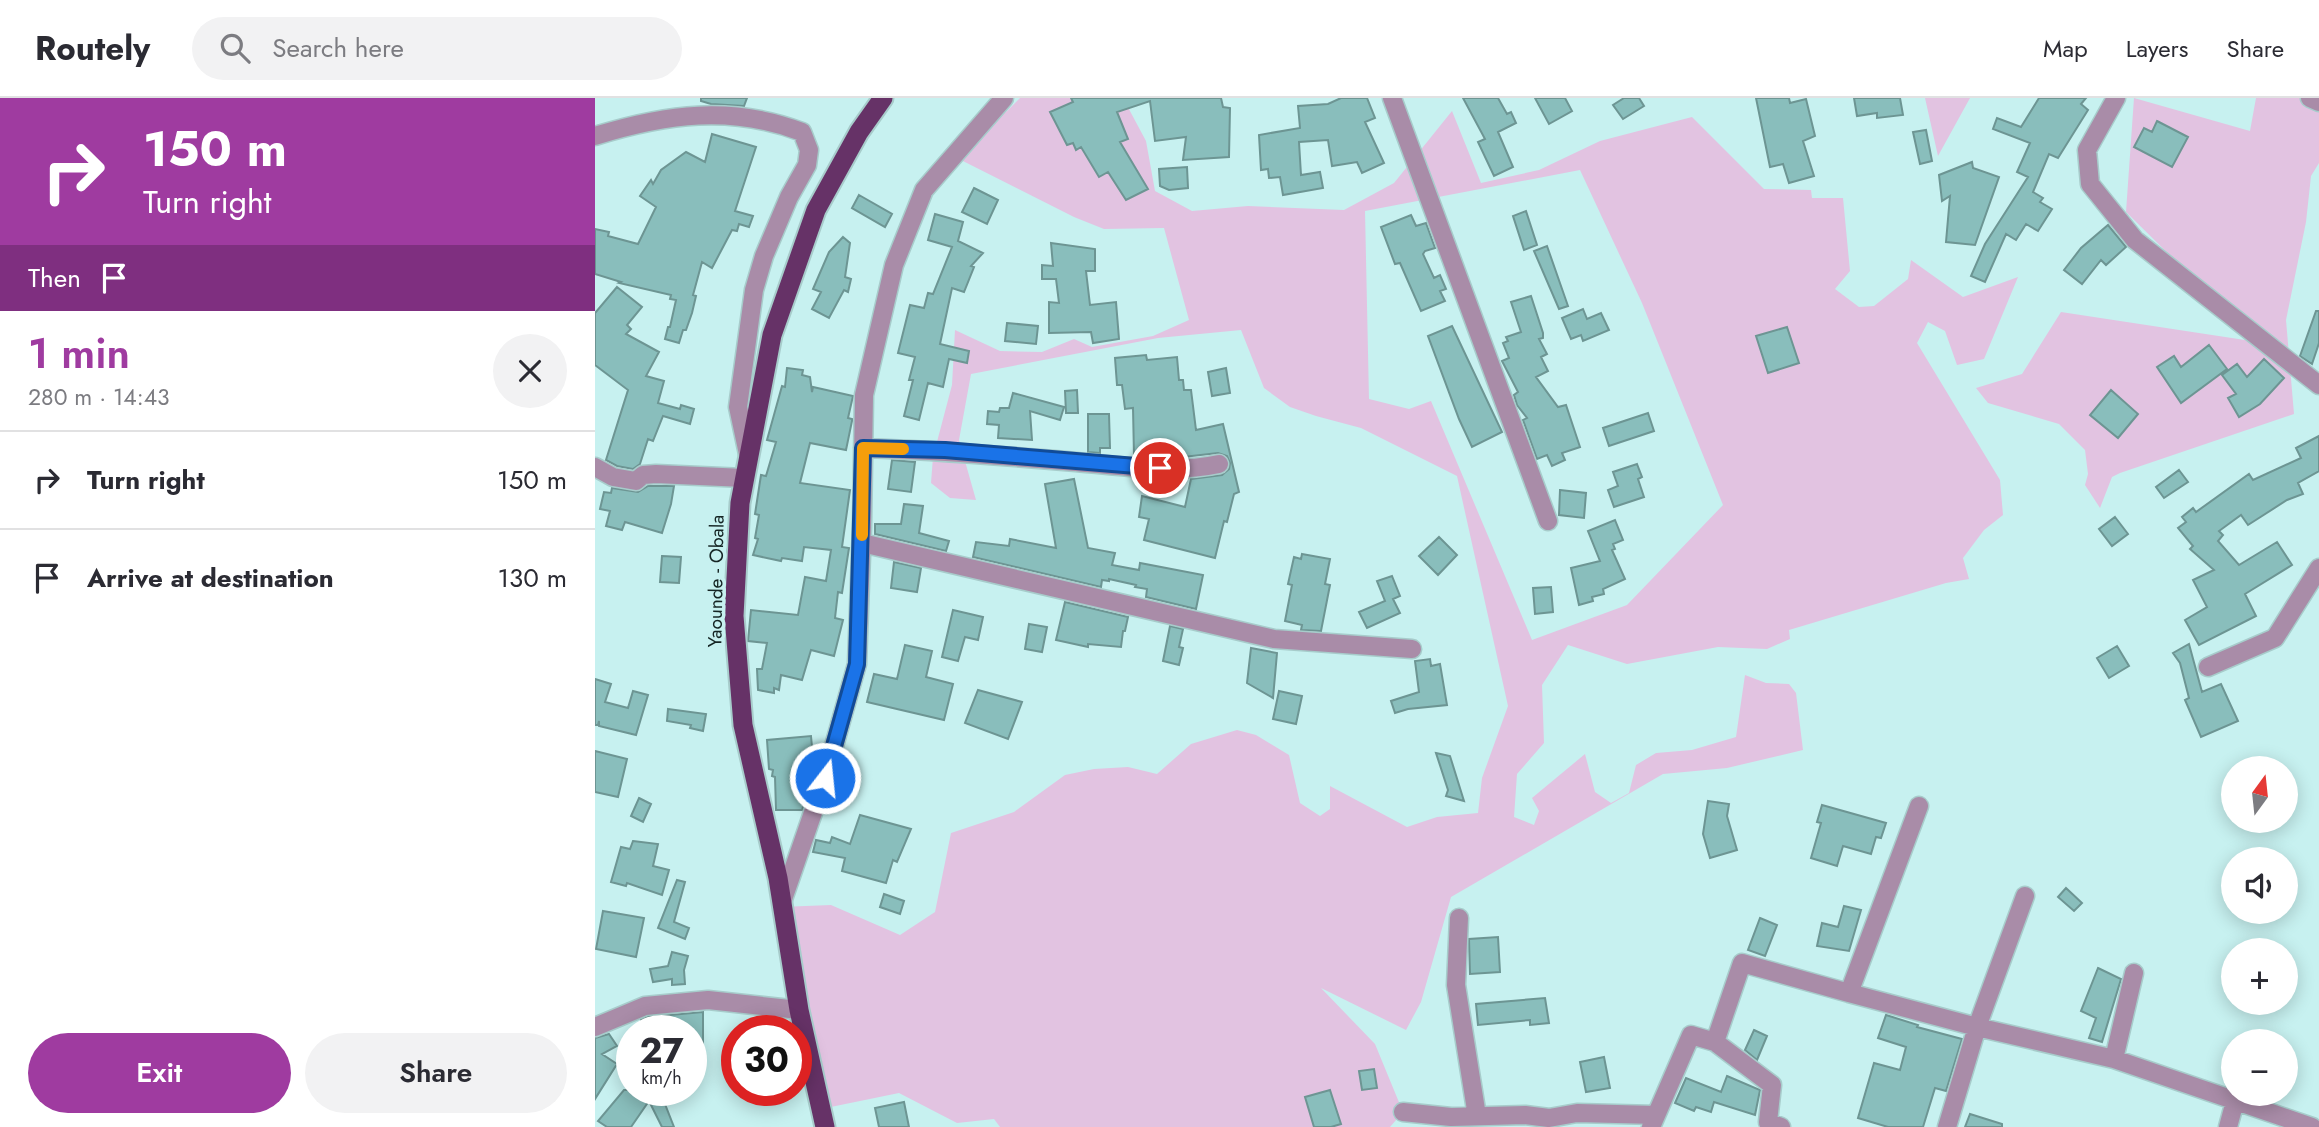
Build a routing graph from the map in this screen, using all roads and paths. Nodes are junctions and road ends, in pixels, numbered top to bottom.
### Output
1 (883, 98) edge
2 (1004, 98) edge
3 (1392, 98) edge
4 (2116, 98) edge
5 (2310, 98) edge
6 (2319, 102) edge
7 (595, 136) edge
8 (2319, 385) edge
9 (863, 448) junction
10 (748, 454) junction
11 (1219, 464) dead end
12 (595, 467) edge
13 (744, 478) junction
14 (1548, 522) dead end
15 (862, 542) junction
16 (2319, 568) edge
17 (1412, 649) dead end
18 (2208, 667) dead end
19 (1919, 806) dead end
20 (2025, 896) dead end
21 (782, 902) junction
22 (1459, 918) dead end
23 (2134, 973) dead end
24 (1849, 993) junction
25 (799, 1010) junction
26 (595, 1027) edge
27 (1977, 1027) junction
28 (1715, 1042) junction
29 (2114, 1059) junction
30 (2221, 1096) edge
31 (2234, 1106) edge
32 (2250, 1106) edge
33 (1403, 1112) dead end
34 (1477, 1116) junction
35 (1654, 1121) edge
36 (825, 1127) edge
37 (1781, 1127) edge
38 (1947, 1127) edge
39 (2228, 1127) edge
40 (2312, 1127) edge

1 - 10 highway, Yaounde - Obala
2 - 9 street
3 - 14 street
4 - 8 street
5 - 6 street
7 - 10 street
9 - 11 street
9 - 15 street
10 - 13 highway, Yaounde - Obala
12 - 13 street
13 - 21 highway, Yaounde - Obala
15 - 17 street
15 - 21 street
16 - 18 street
19 - 24 street
20 - 27 street
21 - 25 highway, Yaounde - Obala
22 - 34 street
23 - 29 street
24 - 27 street
24 - 28 street
25 - 26 street
25 - 36 highway, Yaounde - Obala
27 - 29 street
27 - 38 street
28 - 35 street
28 - 37 street
29 - 30 street
31 - 39 street
32 - 40 street
33 - 34 street
34 - 35 street

